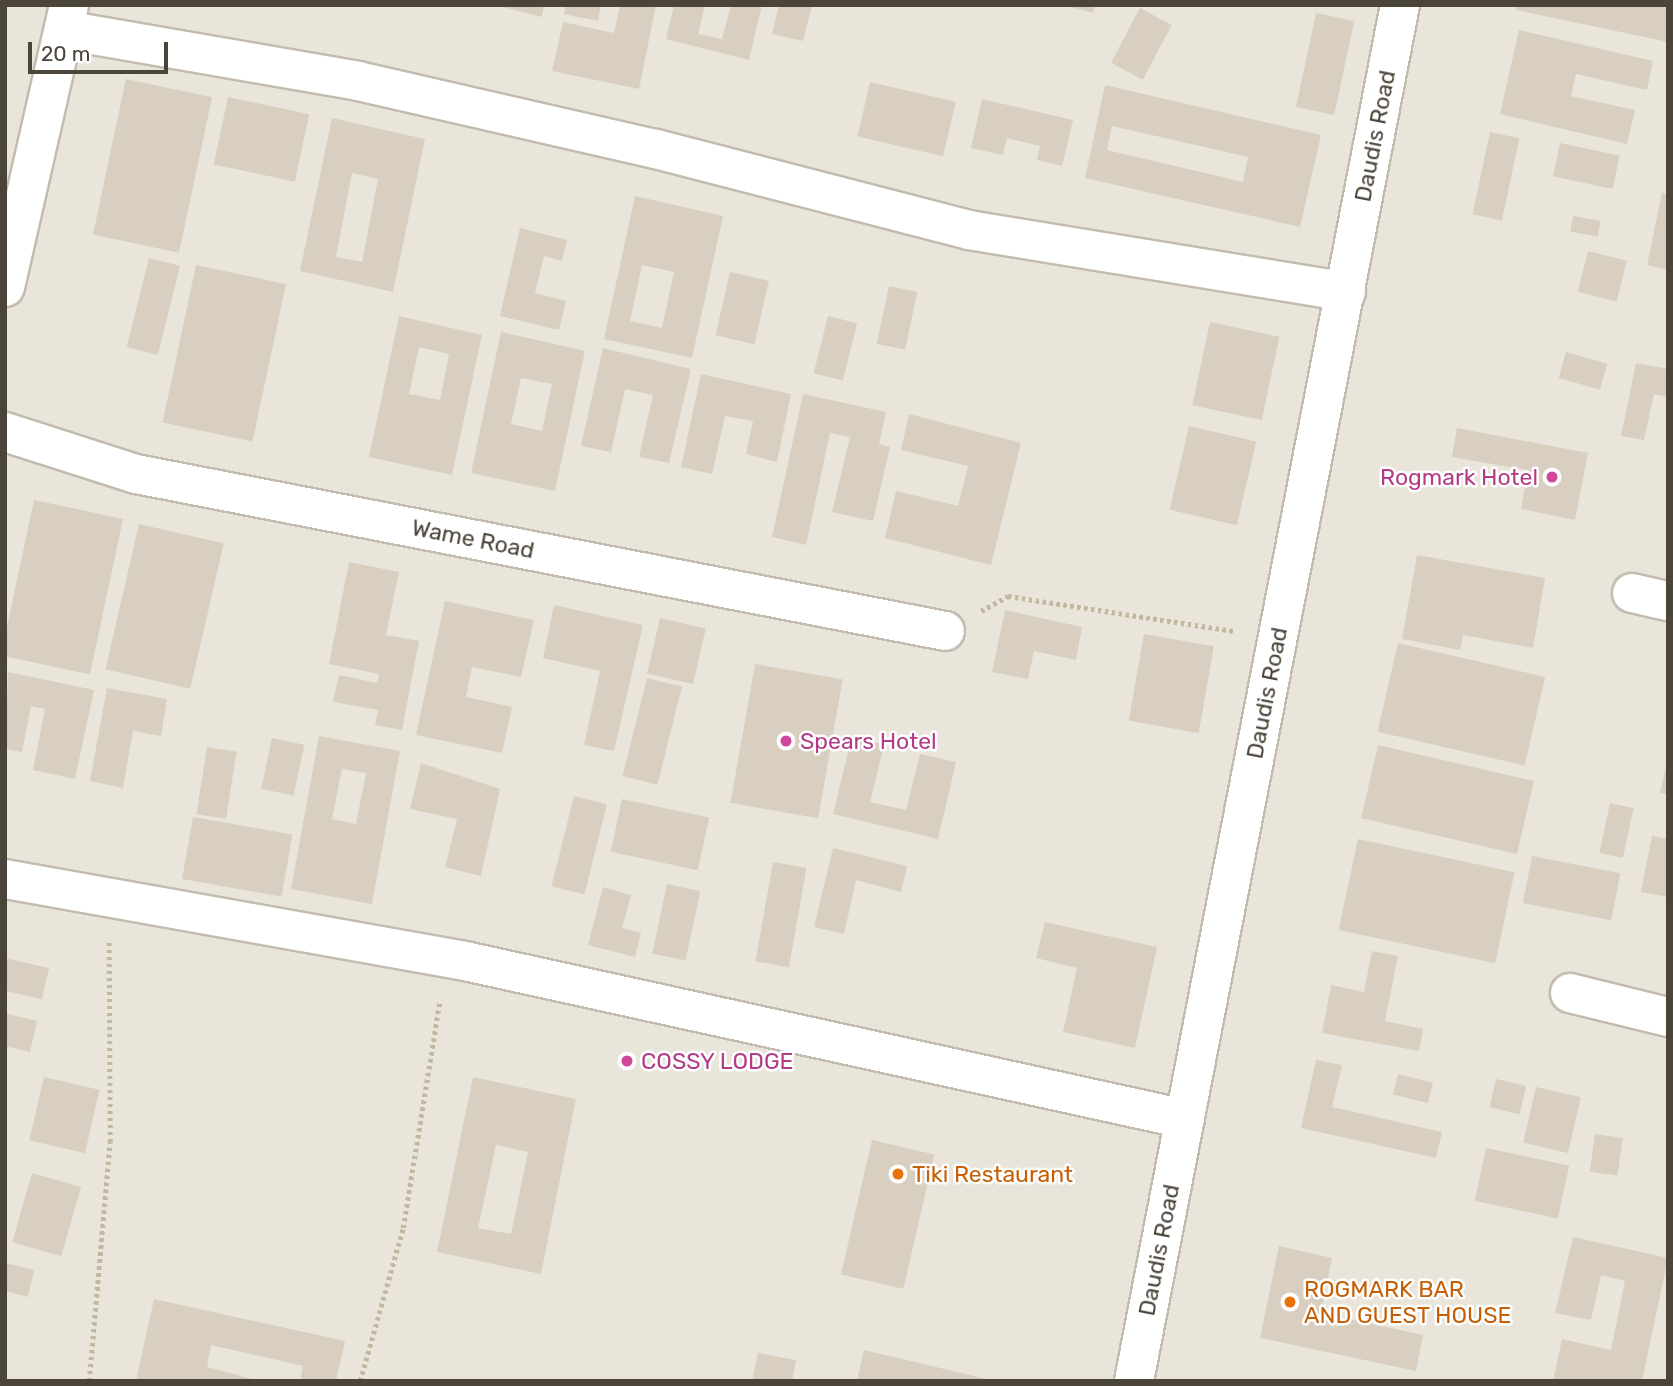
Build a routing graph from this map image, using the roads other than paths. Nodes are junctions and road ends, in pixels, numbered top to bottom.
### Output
1 (1400, 5) edge
2 (67, 18) edge
3 (5, 287) edge
4 (1346, 292) junction
5 (5, 432) edge
6 (945, 631) road end
7 (5, 879) edge
8 (1570, 993) dead end
9 (1668, 1017) edge
10 (1185, 1119) junction
11 (1138, 1380) edge

1 - 4 street, Daudis Road
2 - 3 street
2 - 4 street
4 - 10 street, Daudis Road
5 - 6 street, Wame Road
7 - 10 street
8 - 9 street
10 - 11 street, Daudis Road

